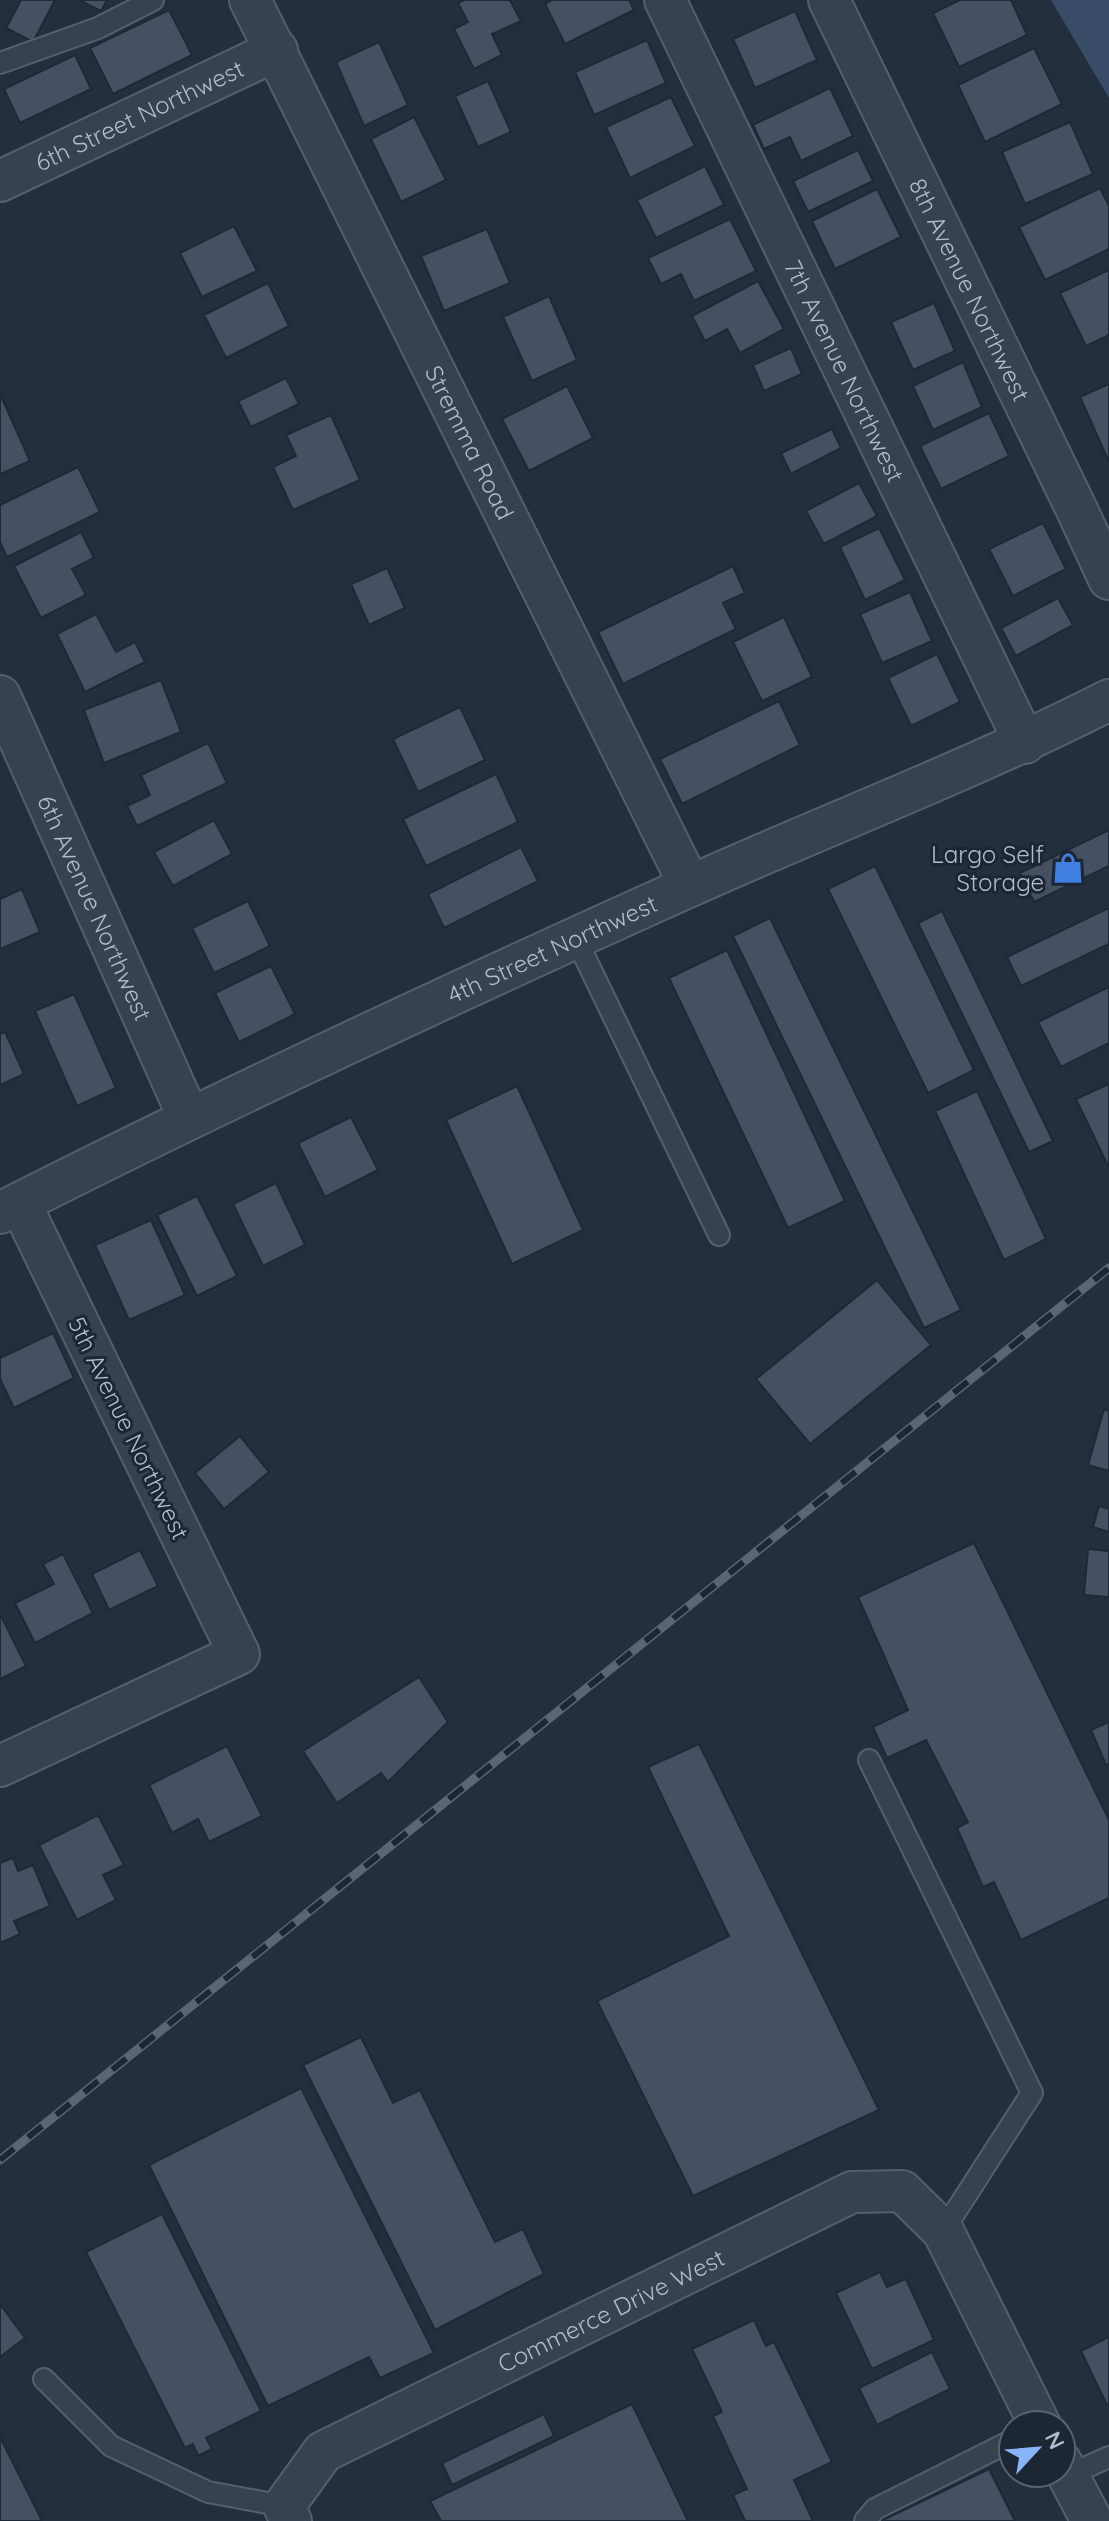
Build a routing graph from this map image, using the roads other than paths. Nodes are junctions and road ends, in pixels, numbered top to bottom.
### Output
1 (153, 0) edge
2 (250, 0) edge
3 (665, 0) edge
4 (829, 0) edge
5 (277, 50) junction
6 (0, 63) edge
7 (0, 181) edge
8 (1097, 525) edge
9 (1109, 579) edge
10 (1109, 700) edge
11 (3, 713) edge
12 (1025, 743) junction
13 (690, 886) junction
14 (576, 939) junction
15 (189, 1118) junction
16 (10, 1208) edge
17 (719, 1235) dead end
18 (869, 1760) dead end
19 (0, 1766) edge
20 (943, 2231) junction
21 (44, 2379) dead end
22 (1032, 2409) edge
23 (997, 2448) edge
24 (1109, 2457) edge
25 (1077, 2465) edge
26 (1076, 2489) edge
27 (287, 2513) edge
28 (865, 2521) edge
29 (1092, 2521) edge

1 - 6 lane
2 - 5 street, Stremma Road
3 - 12 street, 7th Avenue Northwest
4 - 8 street, 8th Avenue Northwest
5 - 7 street, 6th Street Northwest
5 - 13 street, Stremma Road
8 - 9 street, 8th Avenue Northwest
10 - 12 street, 4th Street Northwest
11 - 15 street, 6th Avenue Northwest
12 - 13 street, 4th Street Northwest
13 - 14 street, 4th Street Northwest
14 - 15 street, 4th Street Northwest
14 - 17 lane
15 - 16 street, 4th Street Northwest
16 - 19 street, 5th Avenue Northwest
18 - 20 lane
20 - 22 street
20 - 27 street, Commerce Drive West
21 - 27 lane
23 - 28 lane
24 - 25 lane
26 - 29 street

